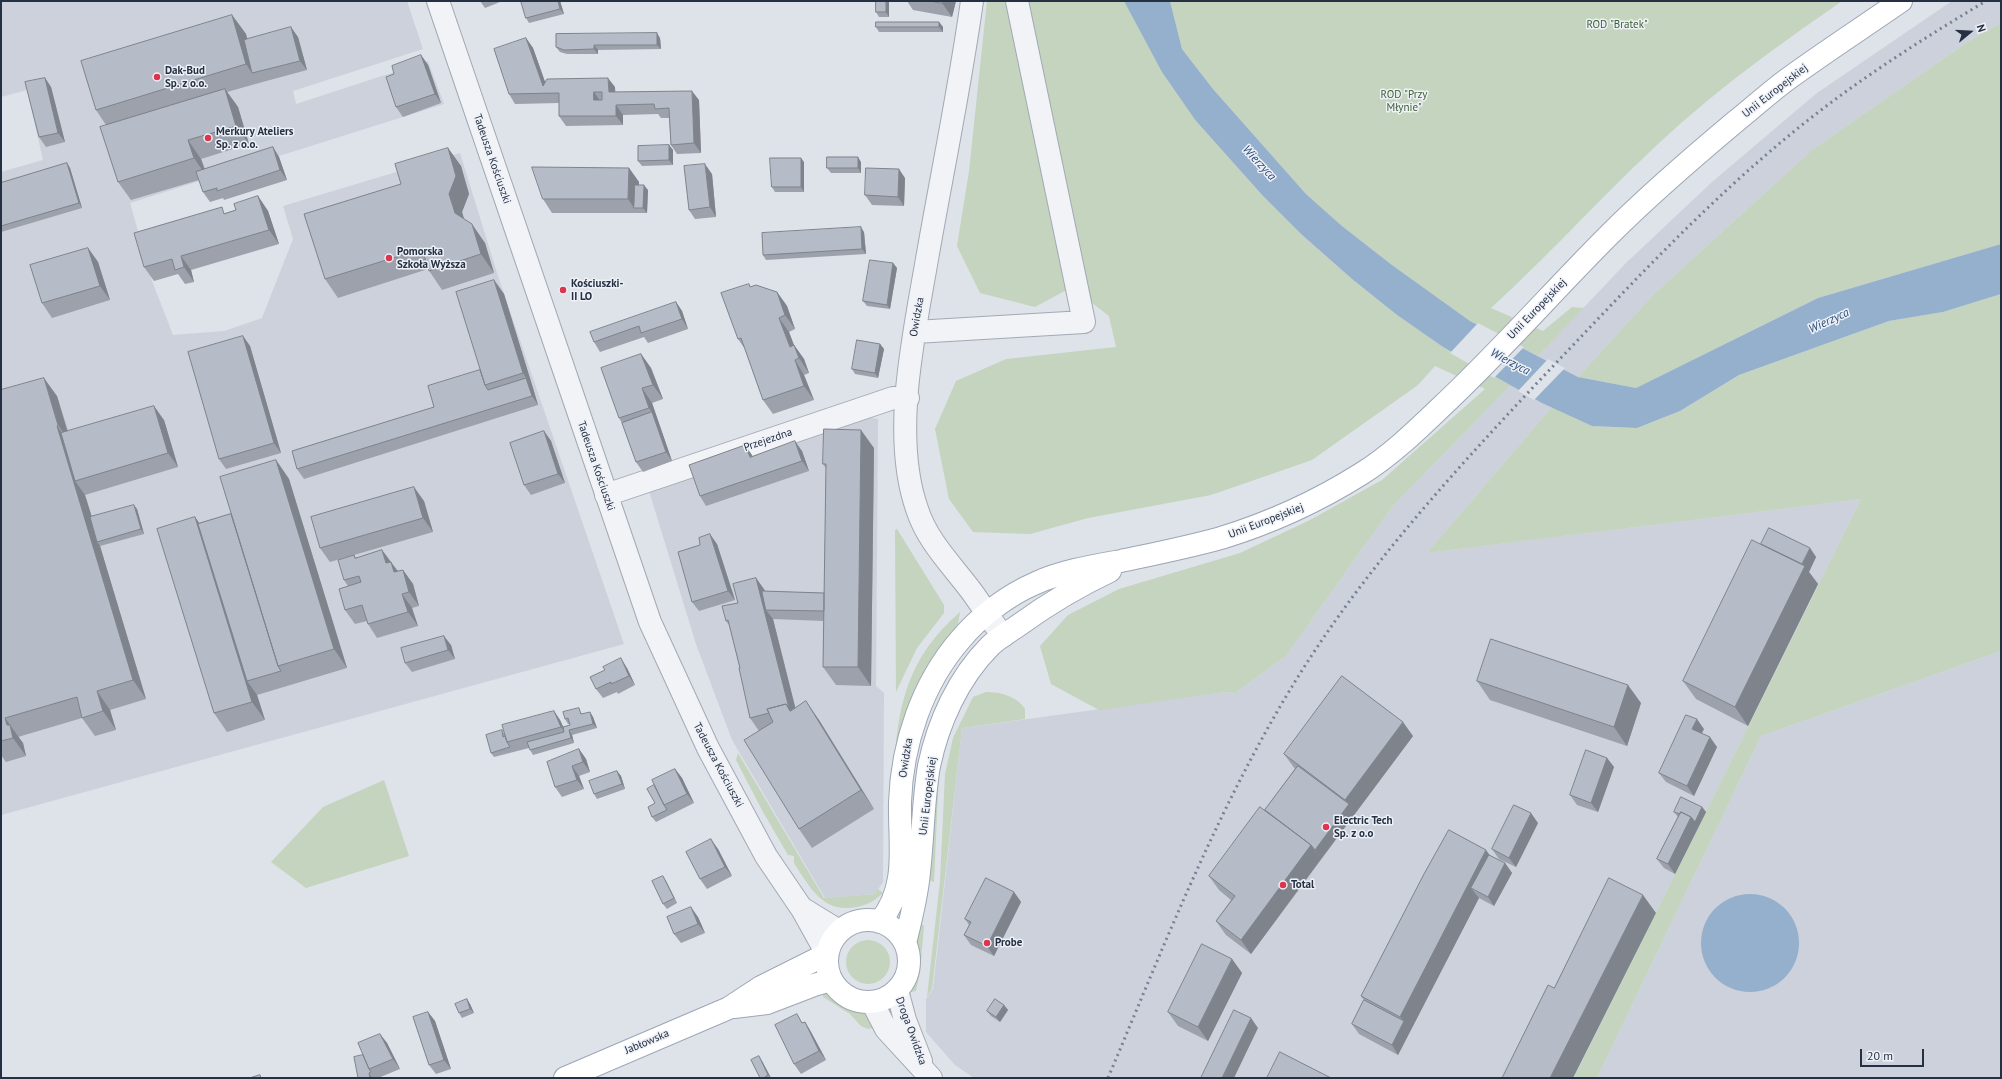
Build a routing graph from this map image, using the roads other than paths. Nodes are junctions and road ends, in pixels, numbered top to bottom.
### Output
1 (438, 1) edge
2 (972, 1) edge
3 (1017, 1) edge
4 (1901, 1) edge
5 (914, 332) junction
6 (908, 398) junction
7 (606, 495) junction
8 (1140, 557) junction
9 (986, 614) junction
10 (1003, 636) junction
11 (802, 909) junction
12 (880, 922) junction
13 (839, 932) junction
14 (905, 943) junction
15 (827, 954) junction
16 (831, 980) junction
17 (897, 990) junction
18 (872, 1002) junction
19 (729, 1008) junction
20 (927, 1076) edge
21 (565, 1078) edge

1 - 7 street, Tadeusza Kościuszki
2 - 5 street, Owidzka
3 - 5 street
4 - 8 main road, Unii Europejskiej
5 - 6 street, Owidzka
6 - 7 street, Przejezdna
6 - 9 street, Owidzka
7 - 11 street, Tadeusza Kościuszki
8 - 9 main road, Unii Europejskiej
8 - 10 main road, Unii Europejskiej
9 - 10 street, Owidzka
9 - 12 main road, Owidzka
10 - 14 main road, Unii Europejskiej
11 - 13 street, Tadeusza Kościuszki
11 - 15 street, Tadeusza Kościuszki
12 - 13 main road
12 - 14 main road
13 - 15 main road
14 - 17 main road
15 - 16 main road
15 - 19 main road, Jabłowska
16 - 18 main road
16 - 19 main road, Jabłowska
17 - 18 main road
17 - 20 street, Droga Owidzka
18 - 20 street, Droga Owidzka
19 - 21 main road, Jabłowska

